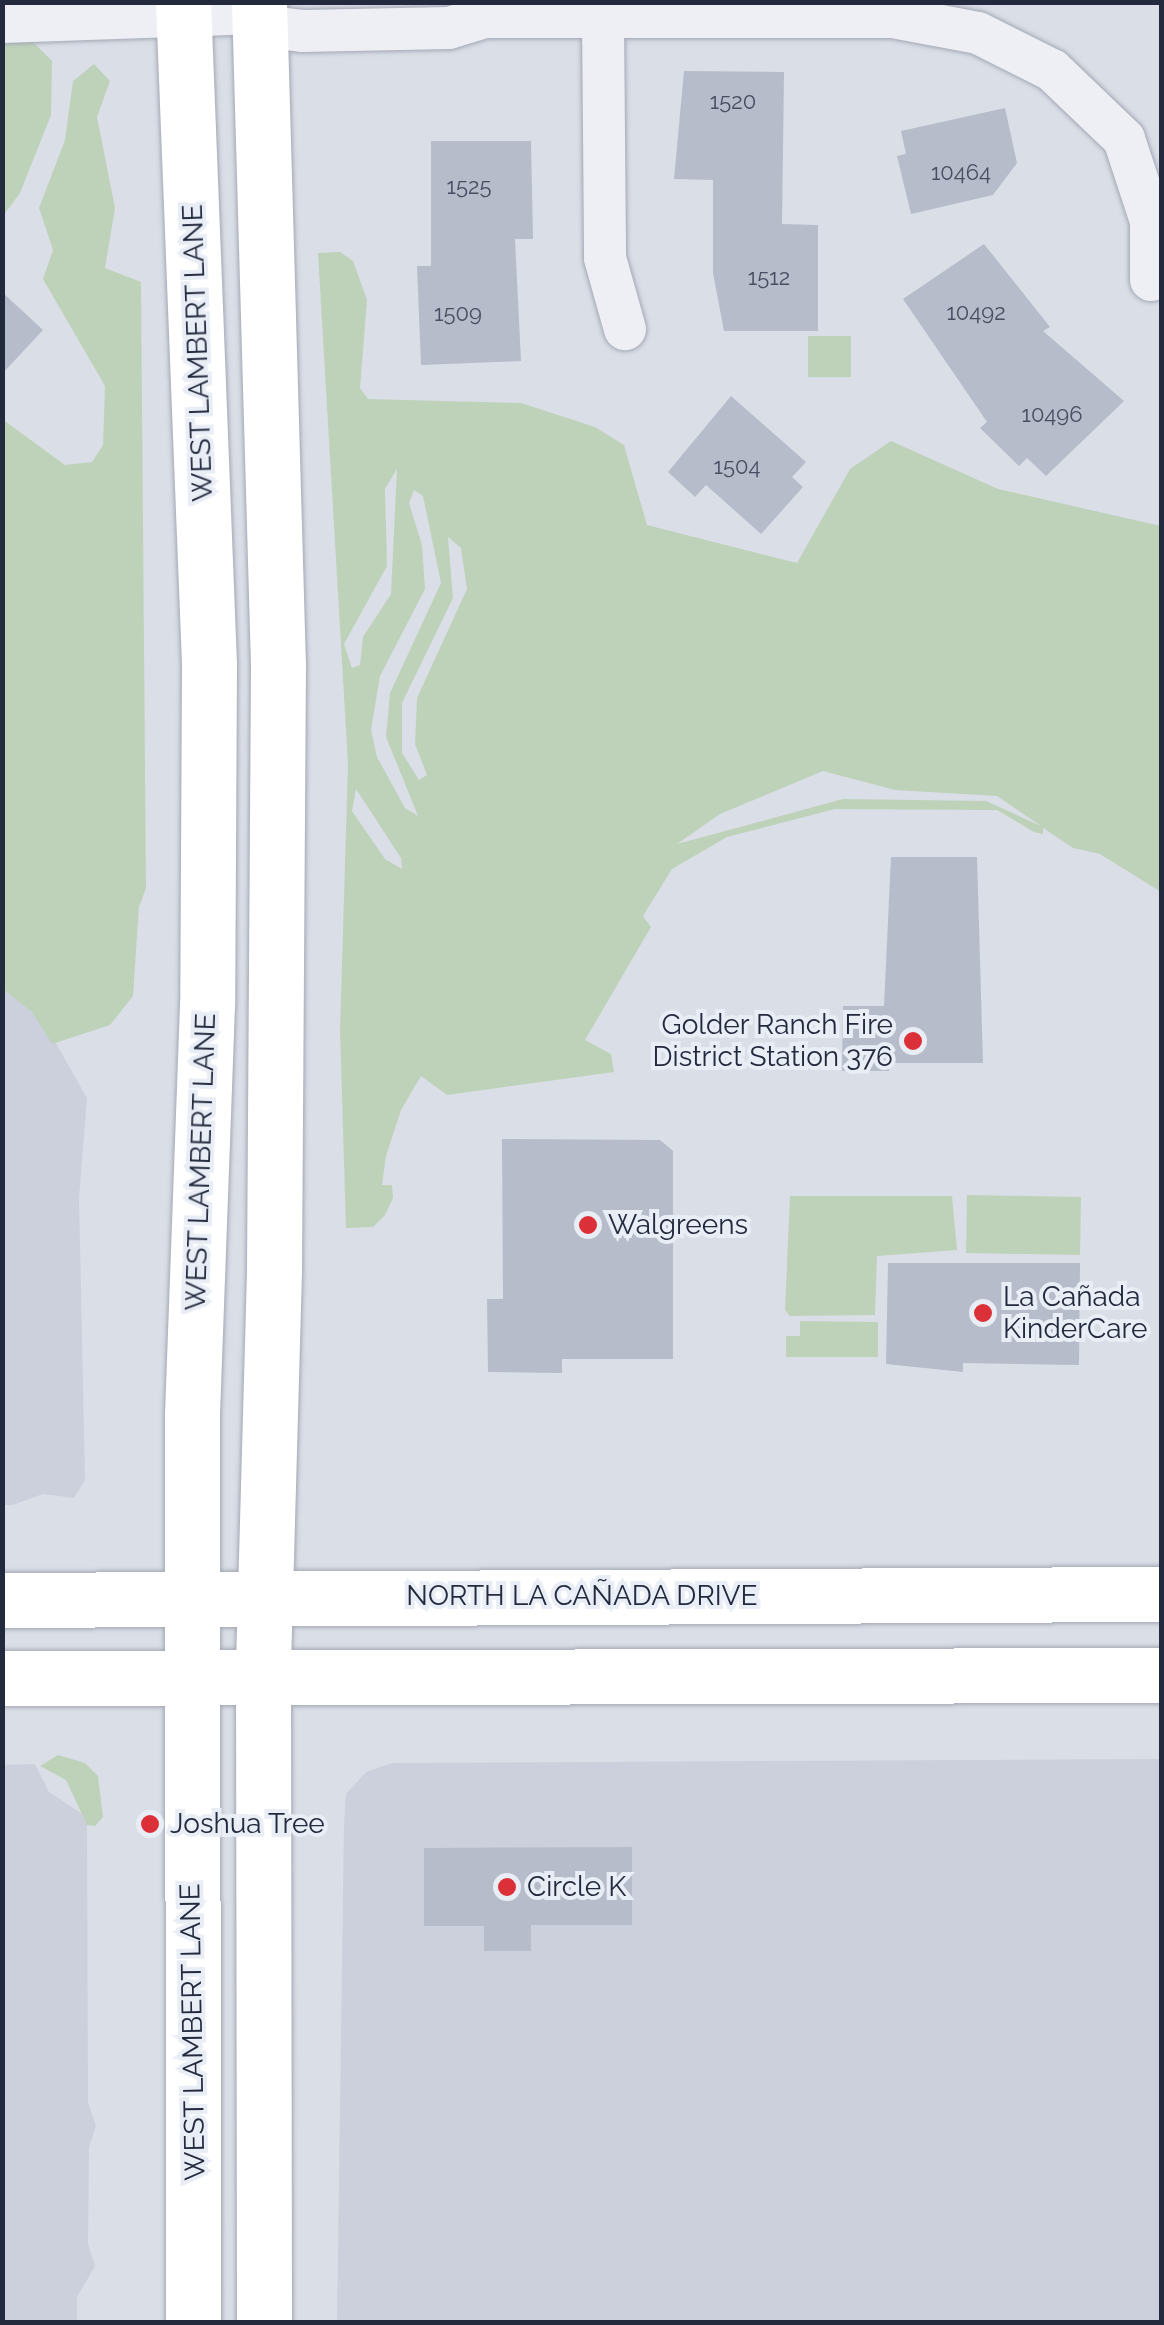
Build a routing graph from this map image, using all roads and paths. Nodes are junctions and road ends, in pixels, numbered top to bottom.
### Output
1 (261, 6) edge
2 (183, 10) edge
3 (477, 10) edge
4 (603, 20) junction
5 (2, 22) edge
6 (1152, 280) dead end
7 (625, 328) dead end
8 (1162, 1594) edge
9 (264, 1597) junction
10 (192, 1599) junction
11 (2, 1600) edge
12 (1162, 1675) edge
13 (263, 1676) junction
14 (2, 1678) edge
15 (191, 1678) junction
16 (193, 2322) edge
17 (264, 2322) edge

1 - 2 street
1 - 3 street
1 - 9 main road
2 - 5 street
2 - 10 main road, WEST LAMBERT LANE
3 - 4 street
4 - 6 street
4 - 7 street
8 - 9 main road, NORTH LA CAÑADA DRIVE
9 - 10 main road, NORTH LA CAÑADA DRIVE
9 - 13 main road
10 - 11 main road, NORTH LA CAÑADA DRIVE
10 - 15 main road, WEST LAMBERT LANE
12 - 13 main road
13 - 15 main road
13 - 17 main road
14 - 15 main road
15 - 16 main road, WEST LAMBERT LANE

